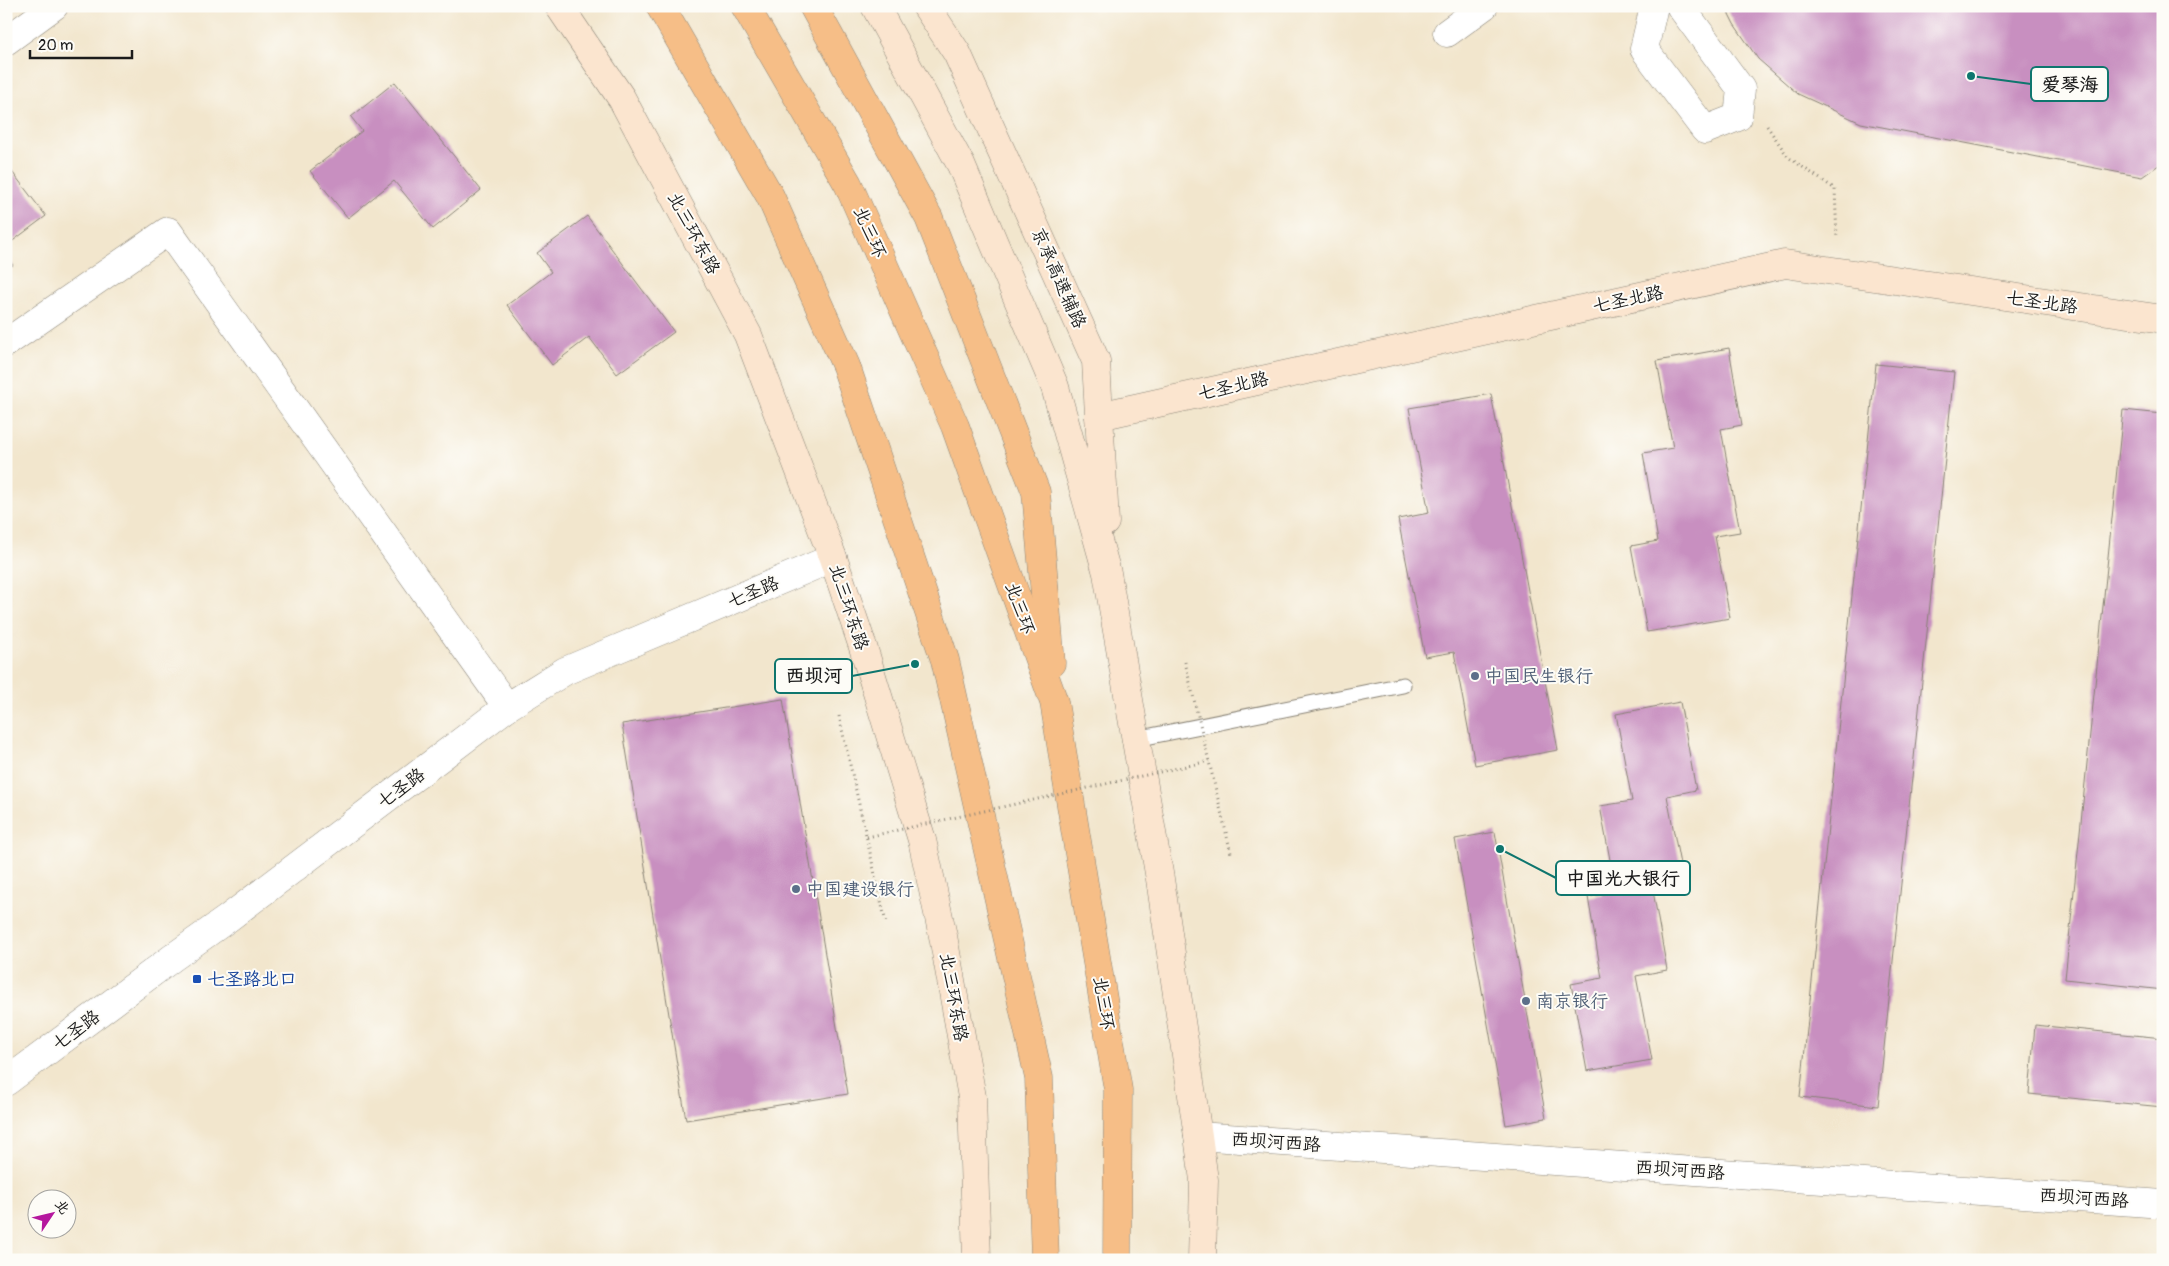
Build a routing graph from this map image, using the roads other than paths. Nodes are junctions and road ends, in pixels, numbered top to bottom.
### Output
1 (54, 6) edge
2 (560, 6) edge
3 (660, 6) edge
4 (745, 6) edge
5 (813, 6) edge
6 (875, 6) edge
7 (926, 6) edge
8 (1484, 6) edge
9 (1654, 6) edge
10 (1680, 6) edge
11 (1447, 33) dead end
12 (6, 41) edge
13 (2163, 319) edge
14 (6, 343) edge
15 (1099, 416) junction
16 (833, 558) junction
17 (1107, 573) junction
18 (1402, 685) dead end
19 (1054, 702) junction
20 (507, 707) junction
21 (1136, 739) junction
22 (6, 1082) edge
23 (1198, 1136) junction
24 (2163, 1204) edge
25 (977, 1260) edge
26 (1045, 1260) edge
27 (1117, 1260) edge
28 (1202, 1260) edge

1 - 12 street
2 - 16 street, 北三环东路
3 - 26 highway
4 - 19 highway, 北三环
5 - 19 highway
6 - 17 street
7 - 15 street, 京承高速辅路
8 - 11 street
9 - 10 street
13 - 15 street, 七圣北路
14 - 20 street
15 - 17 street, 京承高速辅路
16 - 20 street, 七圣路
16 - 25 street, 北三环东路
17 - 21 street
18 - 21 lane
19 - 27 highway, 北三环
20 - 22 street, 七圣路
21 - 23 street
23 - 24 street, 西坝河西路
23 - 28 street

